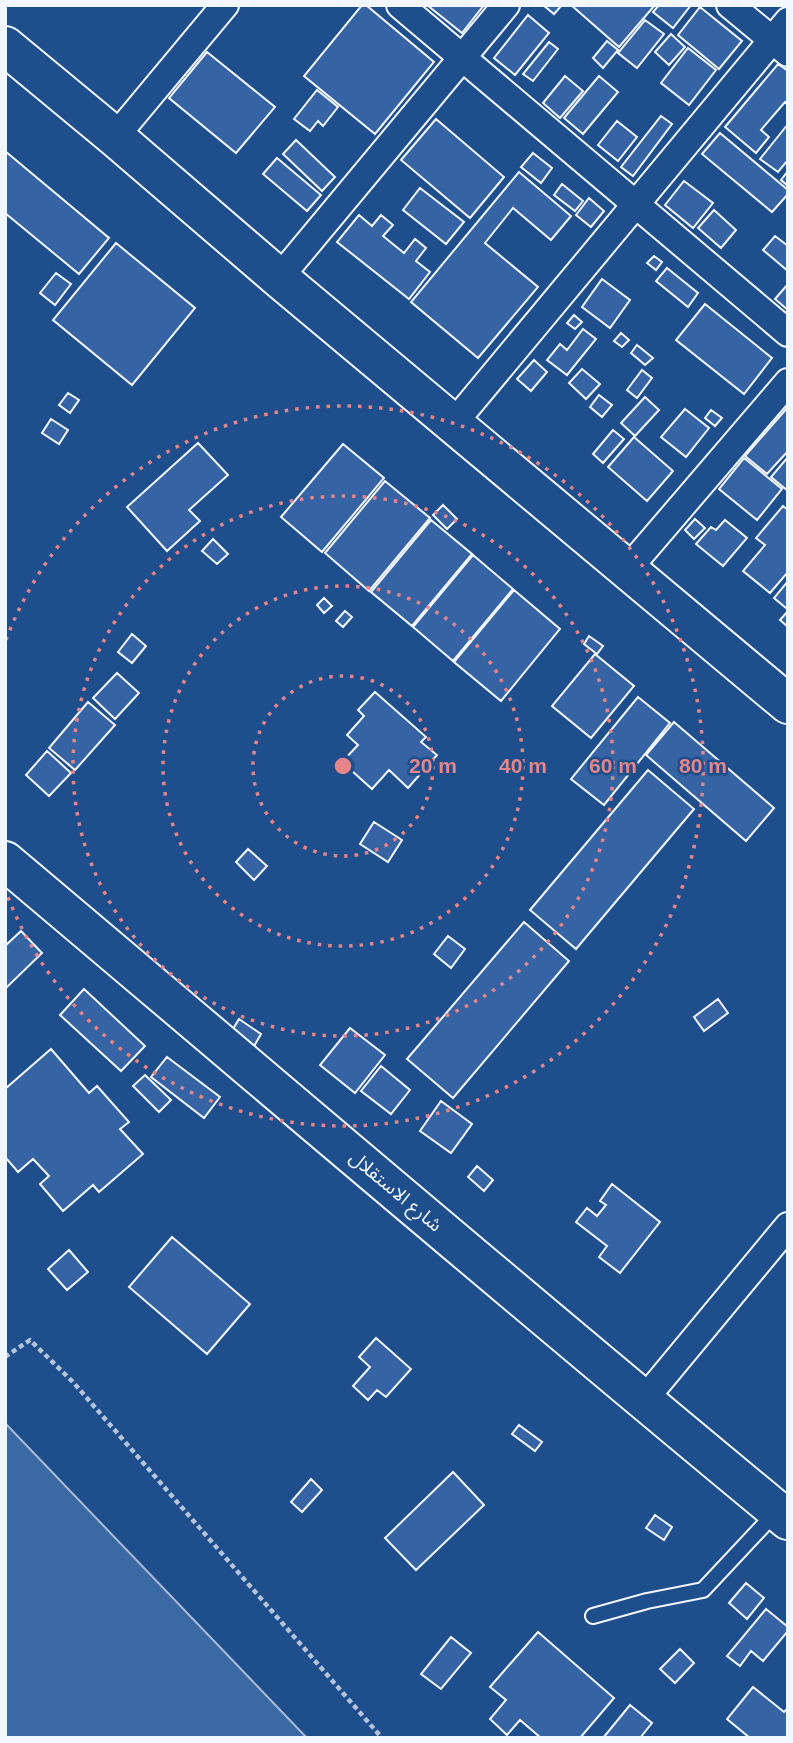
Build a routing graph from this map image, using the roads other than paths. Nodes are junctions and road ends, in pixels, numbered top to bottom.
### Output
1 (225, 5) edge
2 (400, 5) edge
3 (506, 5) edge
4 (730, 5) edge
5 (782, 38) edge
6 (5, 46) edge
7 (462, 58) junction
8 (115, 137) junction
9 (635, 205) junction
10 (279, 278) junction
11 (788, 334) edge
12 (788, 382) edge
13 (453, 424) junction
14 (627, 570) junction
15 (788, 704) edge
16 (5, 861) edge
17 (788, 1226) edge
18 (643, 1401) junction
19 (782, 1516) edge
20 (593, 1616) dead end

1 - 8 street
2 - 7 street
3 - 7 street
4 - 5 street
5 - 9 street
6 - 8 main road
7 - 9 street
7 - 10 street
8 - 10 main road
9 - 11 street
9 - 13 street
10 - 13 main road
12 - 14 street
13 - 14 main road
14 - 15 main road
16 - 18 main road, شارع الاستقلال
17 - 18 street
18 - 19 main road, شارع الاستقلال
19 - 20 lane

